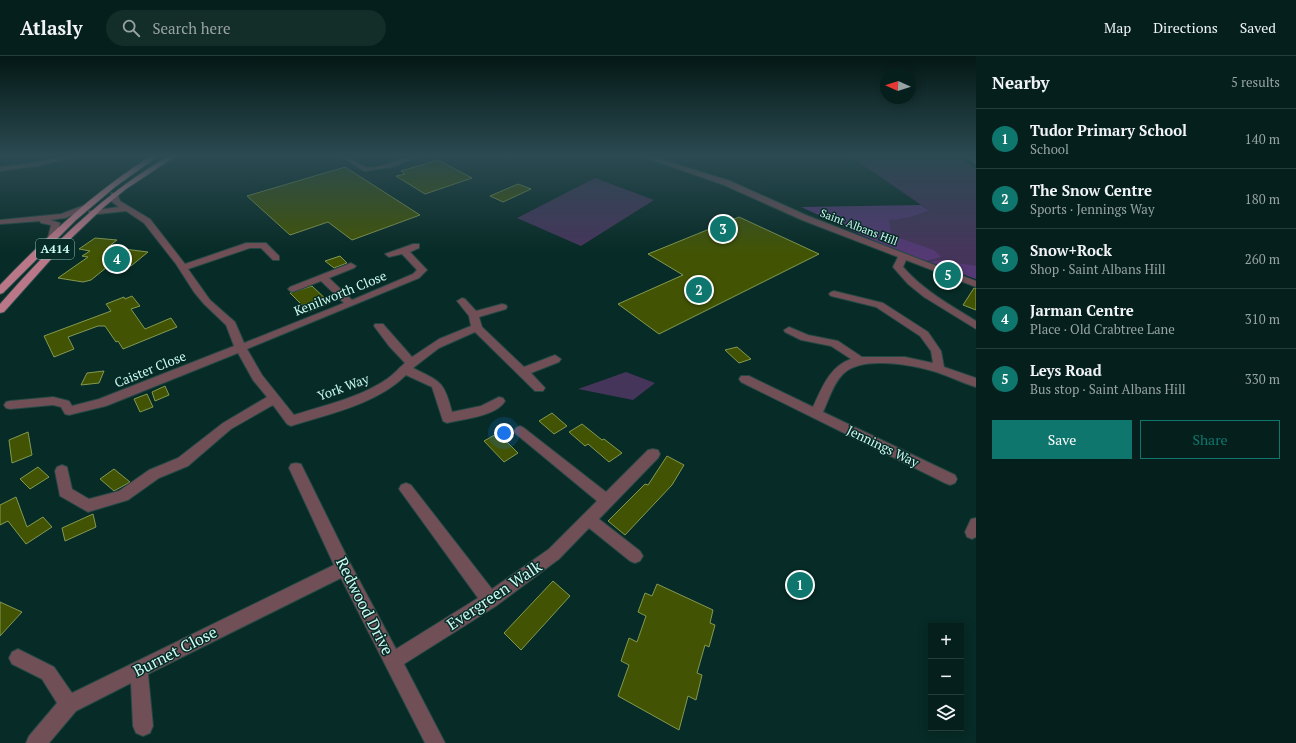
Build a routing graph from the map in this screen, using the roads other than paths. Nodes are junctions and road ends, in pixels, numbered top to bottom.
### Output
1 (110, 188) edge
2 (124, 188) edge
3 (738, 188) edge
4 (114, 195) junction
5 (85, 207) junction
6 (130, 210) junction
7 (92, 213) junction
8 (33, 220) junction
9 (0, 222) edge
10 (52, 238) junction
11 (416, 246) dead end
12 (404, 251) junction
13 (389, 254) dead end
14 (903, 257) junction
15 (276, 258) dead end
16 (351, 266) dead end
17 (183, 268) junction
18 (323, 278) junction
19 (976, 284) edge
20 (293, 289) dead end
21 (0, 291) edge
22 (834, 294) dead end
23 (462, 302) dead end
24 (351, 304) junction
25 (502, 307) dead end
26 (0, 310) edge
27 (474, 315) junction
28 (379, 326) dead end
29 (976, 326) edge
30 (477, 328) junction
31 (789, 330) dead end
32 (240, 347) junction
33 (555, 360) dead end
34 (859, 360) junction
35 (409, 366) junction
36 (938, 368) junction
37 (523, 372) junction
38 (745, 379) dead end
39 (976, 383) edge
40 (538, 388) dead end
41 (275, 398) junction
42 (499, 401) dead end
43 (10, 405) dead end
44 (816, 412) junction
45 (520, 431) dead end
46 (653, 454) dead end
47 (296, 468) dead end
48 (62, 471) dead end
49 (950, 479) dead end
50 (406, 489) dead end
51 (606, 500) junction
52 (588, 519) junction
53 (635, 556) dead end
54 (344, 568) junction
55 (490, 600) junction
56 (18, 658) dead end
57 (393, 661) junction
58 (139, 669) junction
59 (70, 704) junction
60 (143, 726) dead end
61 (36, 743) edge
62 (435, 743) edge

1 - 5 main road, A414
2 - 4 main road, A414
3 - 14 street, Saint Albans Hill
4 - 6 street, York Way
4 - 7 main road, A414
5 - 8 street
5 - 10 main road, A414
6 - 7 street
6 - 17 street, York Way
7 - 26 main road, A414
8 - 9 street
8 - 10 street
10 - 21 main road, A414
11 - 12 street, Kenilworth Close
12 - 13 street, Kenilworth Close
12 - 24 street, Kenilworth Close
14 - 19 street, Saint Albans Hill
14 - 29 street
15 - 17 street
16 - 18 street
17 - 32 street, York Way
18 - 20 street
18 - 24 street
22 - 36 street
23 - 27 street
24 - 32 street, Kenilworth Close
25 - 27 street
27 - 30 street
28 - 35 street
30 - 35 street, York Way
30 - 37 street
31 - 34 street
32 - 41 street, York Way
32 - 43 street, Caister Close
33 - 37 street
34 - 36 street
34 - 44 street
35 - 41 street, York Way
35 - 42 street
36 - 39 street
37 - 40 street
38 - 44 street, Jennings Way
41 - 48 street
44 - 49 street, Jennings Way
45 - 51 street
46 - 51 street, Evergreen Walk
47 - 54 street, Redwood Drive
50 - 55 street
51 - 52 street, Evergreen Walk
52 - 53 street
52 - 55 street, Evergreen Walk
54 - 57 street, Redwood Drive
54 - 58 street, Burnet Close
55 - 57 street, Evergreen Walk
56 - 59 street
57 - 62 street, Redwood Drive
58 - 59 street, Burnet Close
58 - 60 street
59 - 61 street

